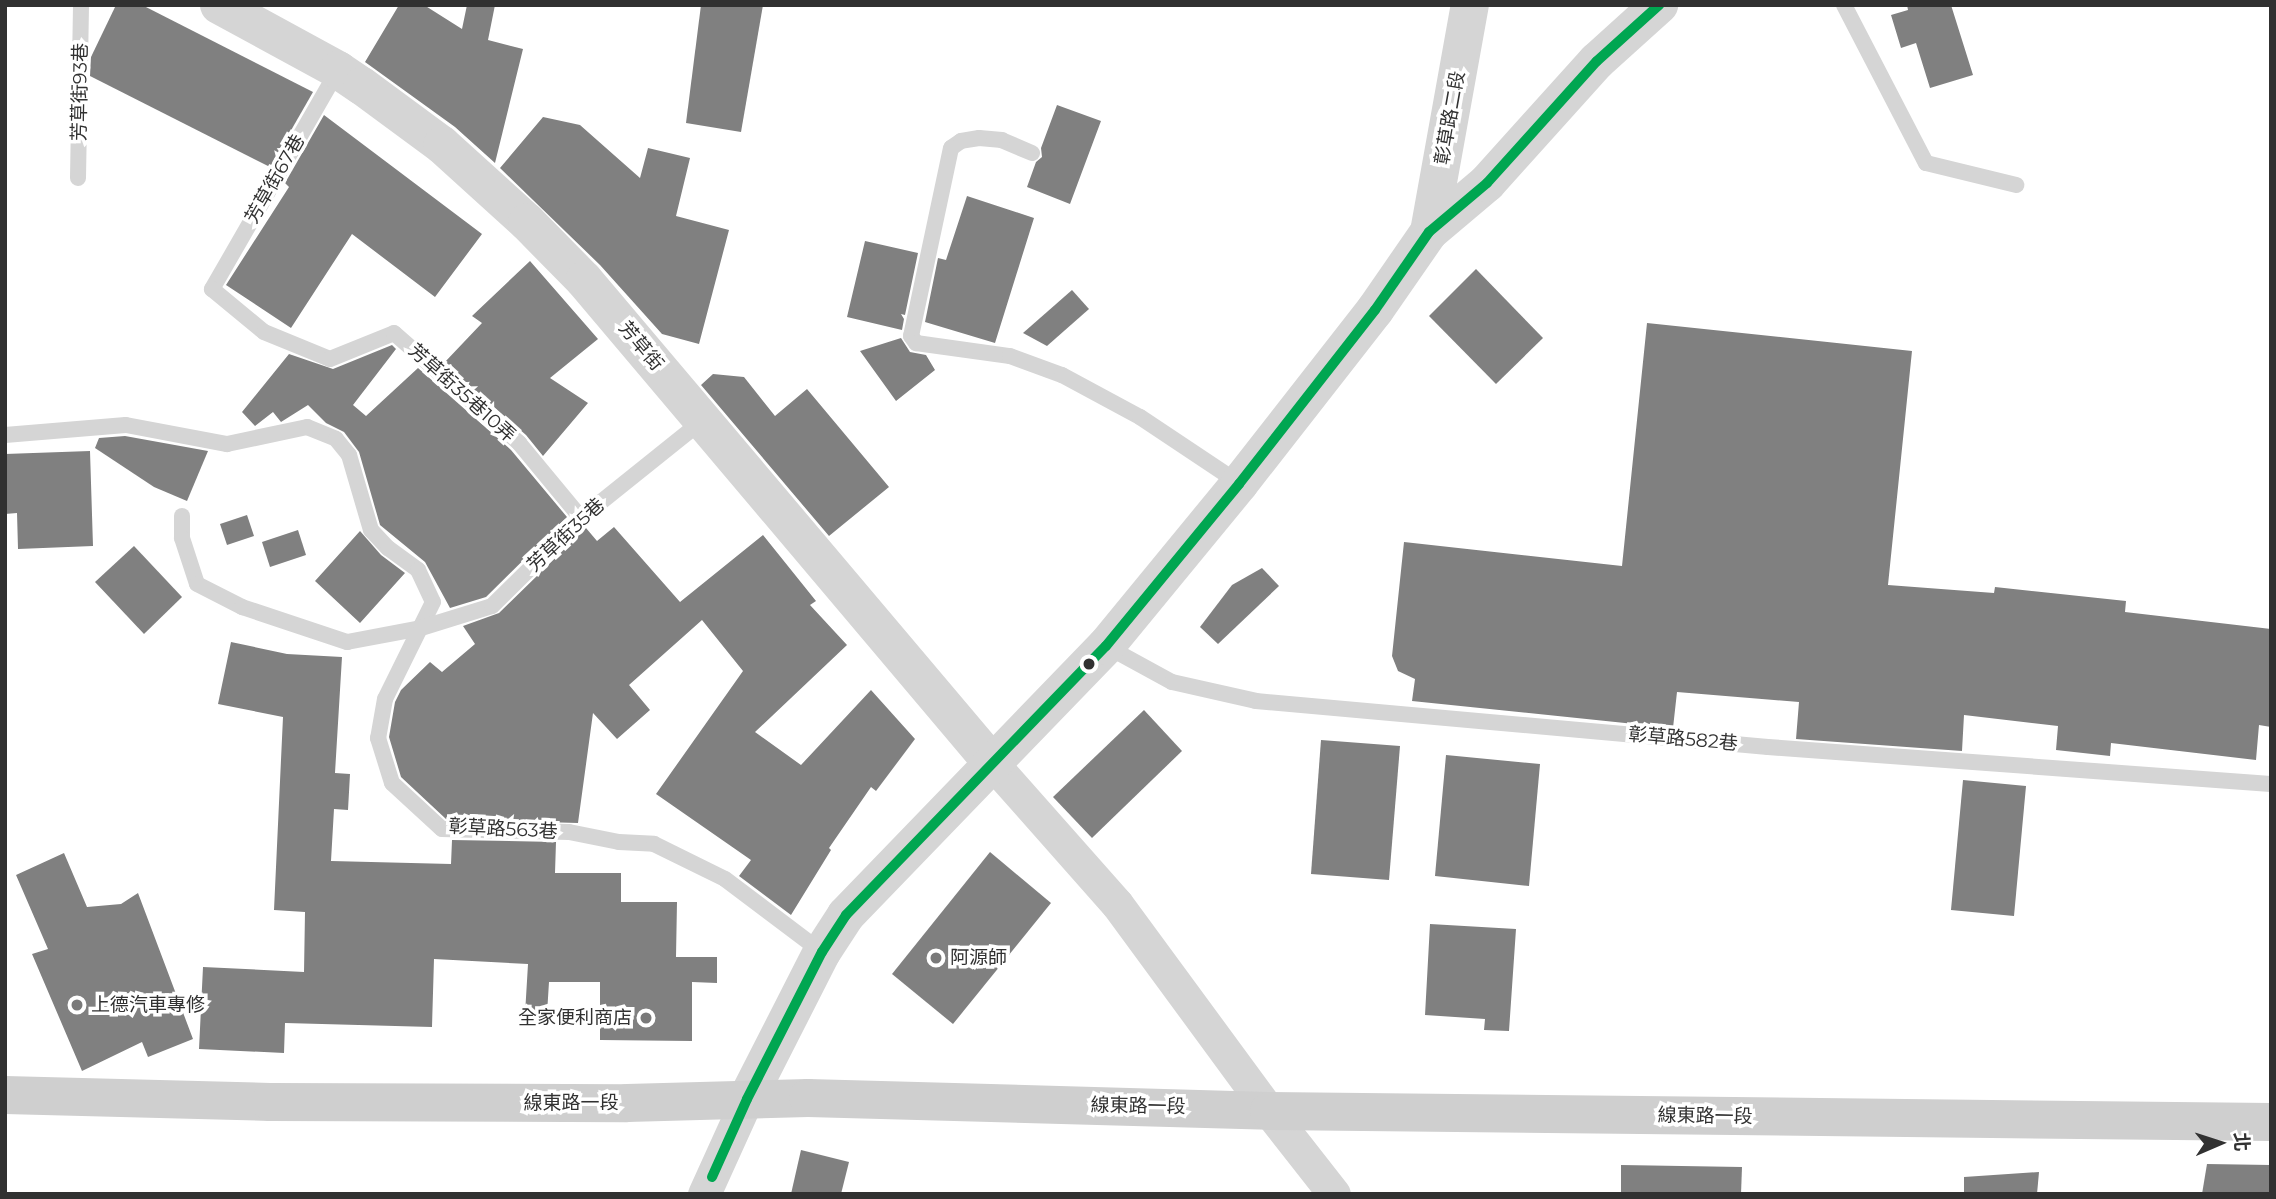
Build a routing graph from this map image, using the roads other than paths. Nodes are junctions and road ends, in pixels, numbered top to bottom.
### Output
1 (81, 5) edge
2 (219, 5) edge
3 (1470, 5) edge
4 (1659, 5) edge
5 (1844, 5) edge
6 (338, 70) junction
7 (1032, 153) dead end
8 (78, 178) dead end
9 (2016, 185) dead end
10 (1429, 232) junction
11 (212, 289) joint
12 (702, 421) junction
13 (5, 435) edge
14 (1239, 484) junction
15 (182, 516) dead end
16 (581, 518) junction
17 (421, 628) junction
18 (1106, 646) junction
19 (993, 765) junction
20 (2271, 784) edge
21 (822, 952) junction
22 (5, 1095) edge
23 (747, 1099) junction
24 (1269, 1111) junction
25 (2271, 1122) edge
26 (704, 1194) edge
27 (1334, 1194) edge

1 - 8 lane, 芳草街93巷
2 - 6 street, 芳草街
3 - 10 street, 彰草路二段
4 - 10 street
5 - 9 lane
6 - 11 lane, 芳草街67巷
6 - 12 street, 芳草街
7 - 14 lane
10 - 14 street
11 - 16 lane, 芳草街35巷10弄
12 - 16 lane, 芳草街35巷
12 - 19 street, 芳草街
13 - 17 lane, 彰草路563巷
14 - 18 street
15 - 17 lane, 芳草街35巷
16 - 17 lane, 芳草街35巷
17 - 21 lane, 彰草路563巷
18 - 19 street
18 - 20 lane, 彰草路582巷
19 - 21 street
19 - 24 street
21 - 23 street
22 - 23 main road, 線東路一段
23 - 24 main road, 線東路一段
23 - 26 street
24 - 25 main road, 線東路一段
24 - 27 street

